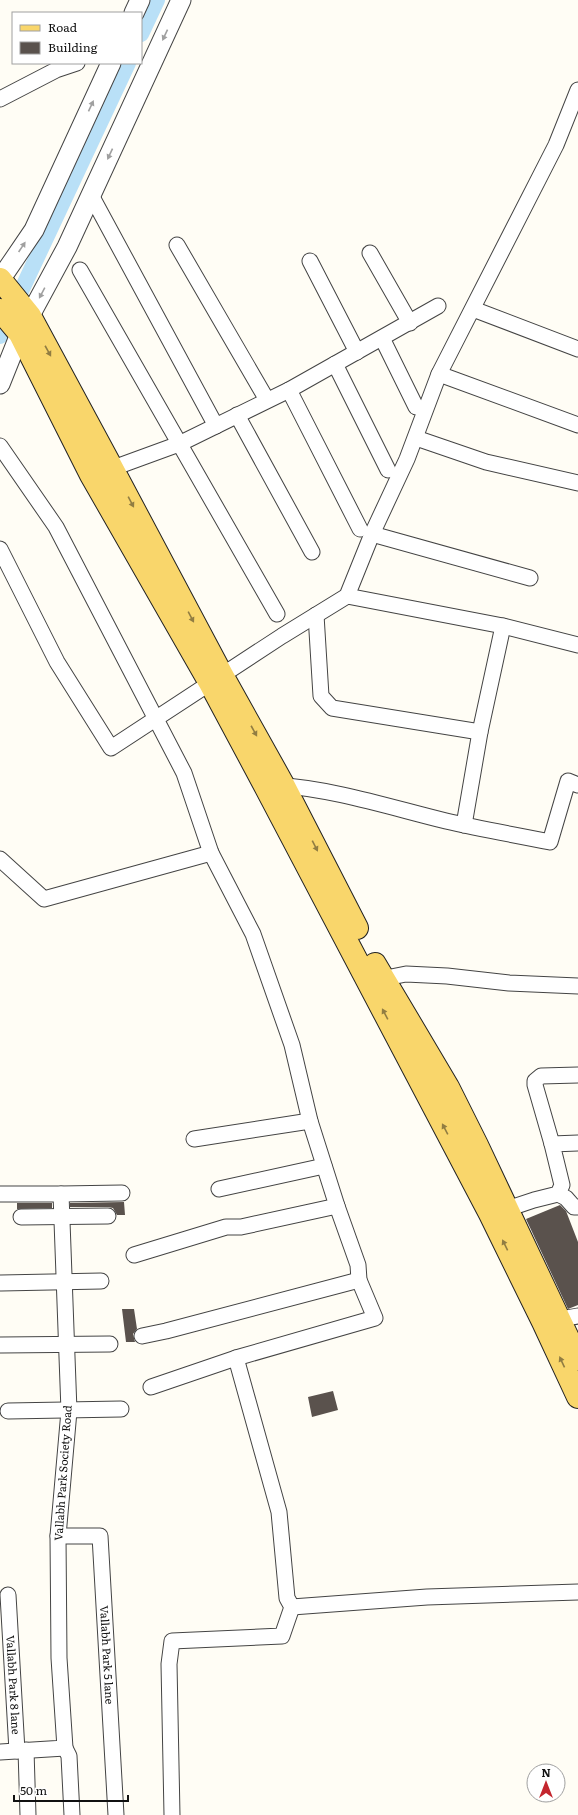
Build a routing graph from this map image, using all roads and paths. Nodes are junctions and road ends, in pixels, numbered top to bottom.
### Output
1 (140, 0) edge
2 (181, 0) edge
3 (134, 12) edge
4 (74, 64) edge
5 (111, 64) edge
6 (578, 90) edge
7 (0, 99) edge
8 (91, 195) junction
9 (178, 245) dead end
10 (370, 253) dead end
11 (310, 261) dead end
12 (80, 270) dead end
13 (2, 288) edge
14 (438, 306) dead end
15 (473, 309) junction
16 (410, 322) junction
17 (25, 325) junction
18 (382, 338) junction
19 (578, 349) edge
20 (357, 352) junction
21 (335, 364) junction
22 (439, 374) junction
23 (0, 384) edge
24 (289, 390) junction
25 (267, 400) junction
26 (416, 407) dead end
27 (237, 414) junction
28 (578, 425) edge
29 (216, 426) junction
30 (416, 438) junction
31 (179, 444) junction
32 (0, 446) edge
33 (112, 468) junction
34 (388, 470) dead end
35 (91, 475) junction
36 (578, 483) edge
37 (366, 532) junction
38 (0, 549) edge
39 (312, 552) dead end
40 (530, 578) dead end
41 (347, 596) junction
42 (277, 614) dead end
43 (316, 615) junction
44 (503, 626) junction
45 (578, 645) edge
46 (216, 679) junction
47 (156, 718) junction
48 (480, 732) junction
49 (274, 785) junction
50 (578, 785) edge
51 (464, 825) junction
52 (211, 853) junction
53 (0, 859) edge
54 (376, 980) junction
55 (578, 986) edge
56 (578, 1076) edge
57 (310, 1121) junction
58 (194, 1139) dead end
59 (578, 1143) edge
60 (552, 1144) junction
61 (324, 1166) junction
62 (219, 1189) dead end
63 (0, 1194) edge
64 (61, 1194) junction
65 (122, 1194) dead end
66 (558, 1194) junction
67 (337, 1206) junction
68 (576, 1210) edge
69 (499, 1211) junction
70 (108, 1216) dead end
71 (62, 1217) junction
72 (21, 1218) dead end
73 (134, 1255) dead end
74 (359, 1280) junction
75 (101, 1281) dead end
76 (64, 1283) junction
77 (2, 1284) dead end
78 (560, 1319) edge
79 (142, 1336) dead end
80 (66, 1344) junction
81 (110, 1344) dead end
82 (2, 1345) dead end
83 (236, 1358) junction
84 (578, 1359) edge
85 (151, 1387) dead end
86 (578, 1397) edge
87 (121, 1409) dead end
88 (8, 1411) dead end
89 (69, 1411) junction
90 (58, 1536) junction
91 (578, 1592) edge
92 (8, 1595) dead end
93 (292, 1607) junction
94 (65, 1748) junction
95 (21, 1751) junction
96 (0, 1752) edge
97 (28, 1815) edge
98 (72, 1815) edge
99 (116, 1815) edge
100 (172, 1815) edge

1 - 3 street
2 -> 8 street
4 - 7 street
13 -> 5 street
6 - 15 street
8 -> 17 street
8 - 29 street
9 - 25 street
10 - 16 street
11 - 20 street
12 - 31 street
13 - 17 main road
14 - 16 street
15 - 19 street
15 - 22 street
16 - 18 street
17 - 23 street
17 -> 33 main road
17 - 35 main road
18 - 20 street
18 - 26 street
20 - 21 street
21 - 24 street
21 - 34 street
22 - 28 street
22 - 30 street
24 - 25 street
24 - 37 street
25 - 27 street
27 - 29 street
27 - 39 street
29 - 31 street
30 - 36 street
30 - 37 street
31 - 33 street
31 - 42 street
32 - 47 street
33 - 35 street
33 -> 46 main road
35 - 46 main road
37 - 40 street
37 - 41 street
38 - 47 street
41 - 43 street
41 - 44 street
43 - 46 street
43 - 48 street
44 - 45 street
44 - 48 street
46 - 47 street
46 - 49 main road
47 - 52 street
48 - 51 street
49 - 51 street
49 - 54 main road
50 - 51 street
52 - 53 street
52 - 57 street
54 - 55 street
54 - 69 main road
56 - 60 street
57 - 58 street
57 - 61 street
59 - 60 street
60 - 66 street
61 - 62 street
61 - 67 street
63 - 64 street
64 - 65 street
64 - 71 street, Vallabh Park Society Road
66 - 68 street
66 - 69 street
67 - 73 street
67 - 74 street
69 - 78 main road
70 - 71 street
71 - 72 street
71 - 76 street, Vallabh Park Society Road
74 - 79 street
74 - 83 street
75 - 76 street
76 - 77 street
76 - 80 street, Vallabh Park Society Road
78 - 84 main road
86 -> 78 main road
80 - 81 street
80 - 82 street
80 - 89 street, Vallabh Park Society Road
83 - 85 street
83 - 93 street
87 - 89 street
88 - 89 street
89 - 90 street, Vallabh Park Society Road
90 - 94 street, Vallabh Park Society Road
90 - 99 street, Vallabh Park 5 lane
91 - 93 street
92 - 95 street, Vallabh Park 8 lane
93 - 100 street
94 - 95 street
94 - 98 street, Vallabh Park Society Road
95 - 96 street
95 - 97 street, Vallabh Park 8 lane

